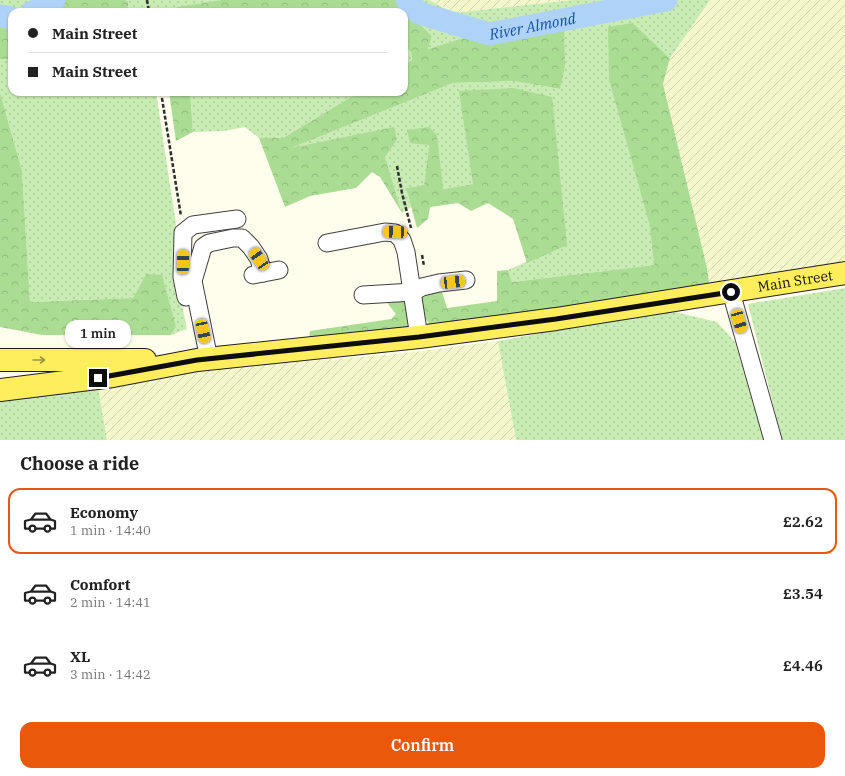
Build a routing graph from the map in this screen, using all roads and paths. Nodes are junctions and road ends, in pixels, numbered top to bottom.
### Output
1 (163, 96) edge
2 (237, 218) dead end
3 (183, 233) junction
4 (326, 243) dead end
5 (280, 270) dead end
6 (845, 273) edge
7 (466, 280) dead end
8 (412, 292) junction
9 (731, 292) junction
10 (363, 295) dead end
11 (419, 337) junction
12 (203, 359) junction
13 (0, 360) edge
14 (0, 383) edge
15 (26, 386) junction
16 (0, 390) edge
17 (773, 440) edge

1 - 3 path
2 - 3 lane
3 - 12 lane
4 - 8 lane
5 - 12 lane
6 - 9 main road, Main Street
7 - 8 lane
8 - 10 lane
8 - 11 lane
9 - 11 main road, Main Street
9 - 17 lane
11 - 12 main road, Main Street
13 -> 12 main road, Main Street
12 - 15 main road, Main Street
14 - 15 main road, Main Street
15 - 16 main road, Main Street

